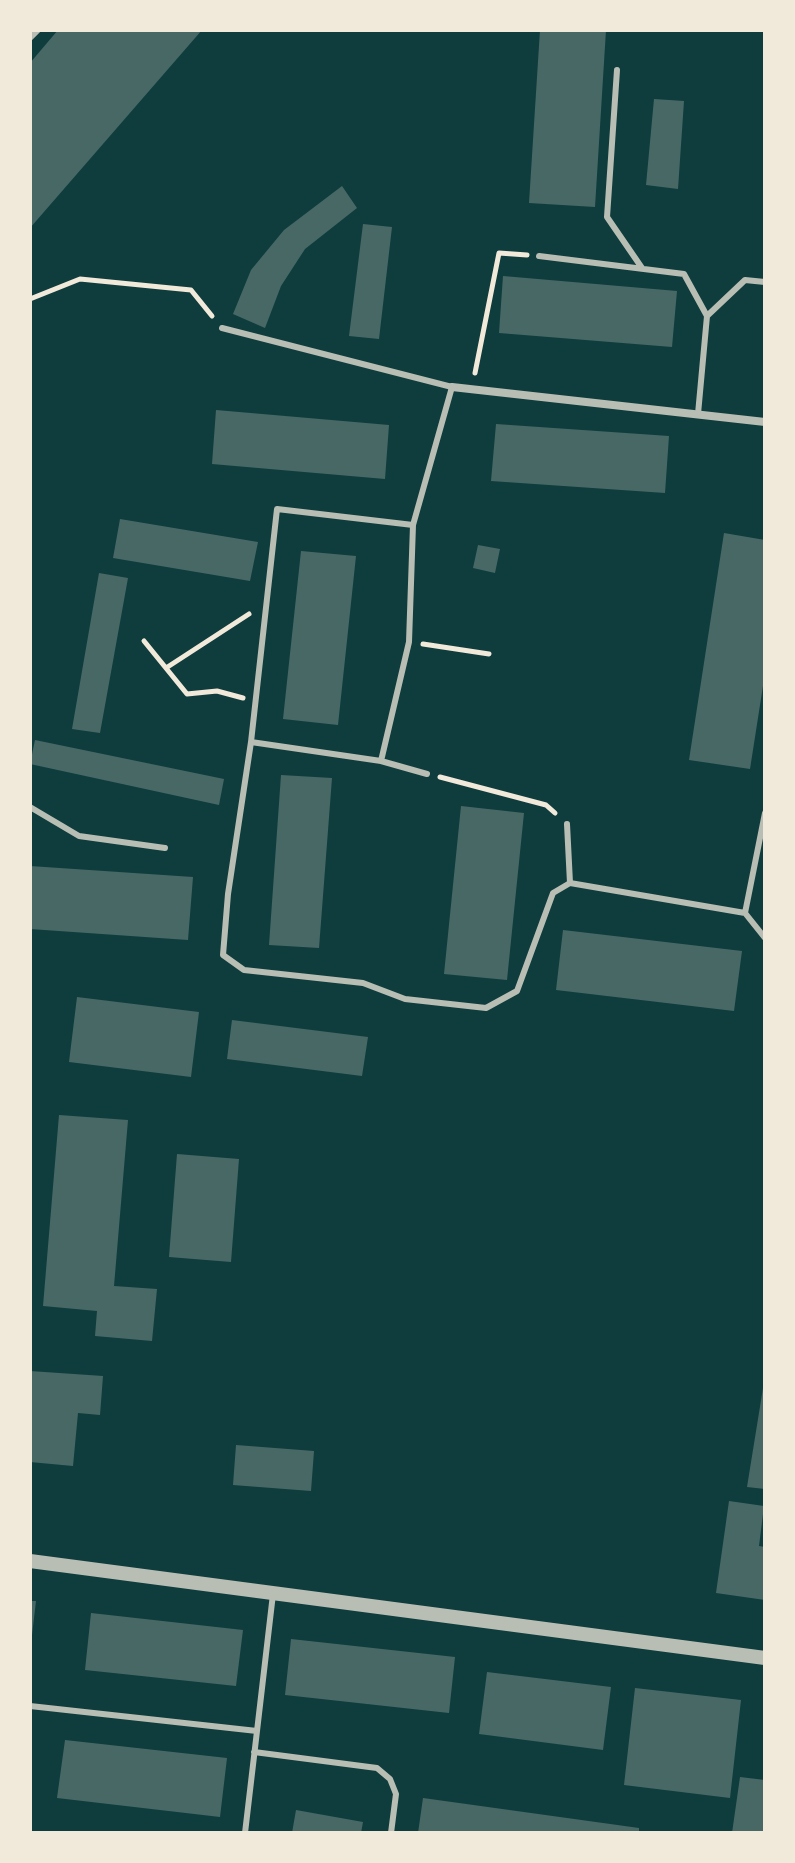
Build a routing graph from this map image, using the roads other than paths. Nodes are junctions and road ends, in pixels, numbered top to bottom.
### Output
1 (38, 30) edge
2 (30, 38) edge
3 (617, 70) dead end
4 (539, 256) road end
5 (643, 268) junction
6 (765, 282) edge
7 (707, 316) junction
8 (222, 328) road end
9 (452, 387) junction
10 (698, 414) junction
11 (765, 422) edge
12 (413, 525) junction
13 (251, 742) junction
14 (381, 761) junction
15 (427, 774) road end
16 (30, 807) edge
17 (765, 813) edge
18 (567, 824) road end
19 (165, 848) dead end
20 (570, 883) junction
21 (745, 913) junction
22 (765, 938) edge
23 (30, 1561) edge
24 (273, 1594) junction
25 (765, 1658) edge
26 (30, 1706) edge
27 (257, 1731) junction
28 (254, 1752) junction
29 (245, 1833) edge
30 (391, 1833) edge

1 - 2 lane
3 - 5 lane
4 - 5 lane
5 - 7 lane
6 - 7 lane
7 - 10 lane
8 - 9 lane
9 - 10 street
9 - 12 lane
10 - 11 street
12 - 13 lane
12 - 14 lane
13 - 14 lane
13 - 20 lane
14 - 15 lane
16 - 19 lane
17 - 21 lane
18 - 20 lane
20 - 21 lane
21 - 22 lane
23 - 24 street
24 - 25 street
24 - 27 lane
26 - 27 lane
27 - 28 lane
28 - 29 lane
28 - 30 lane

